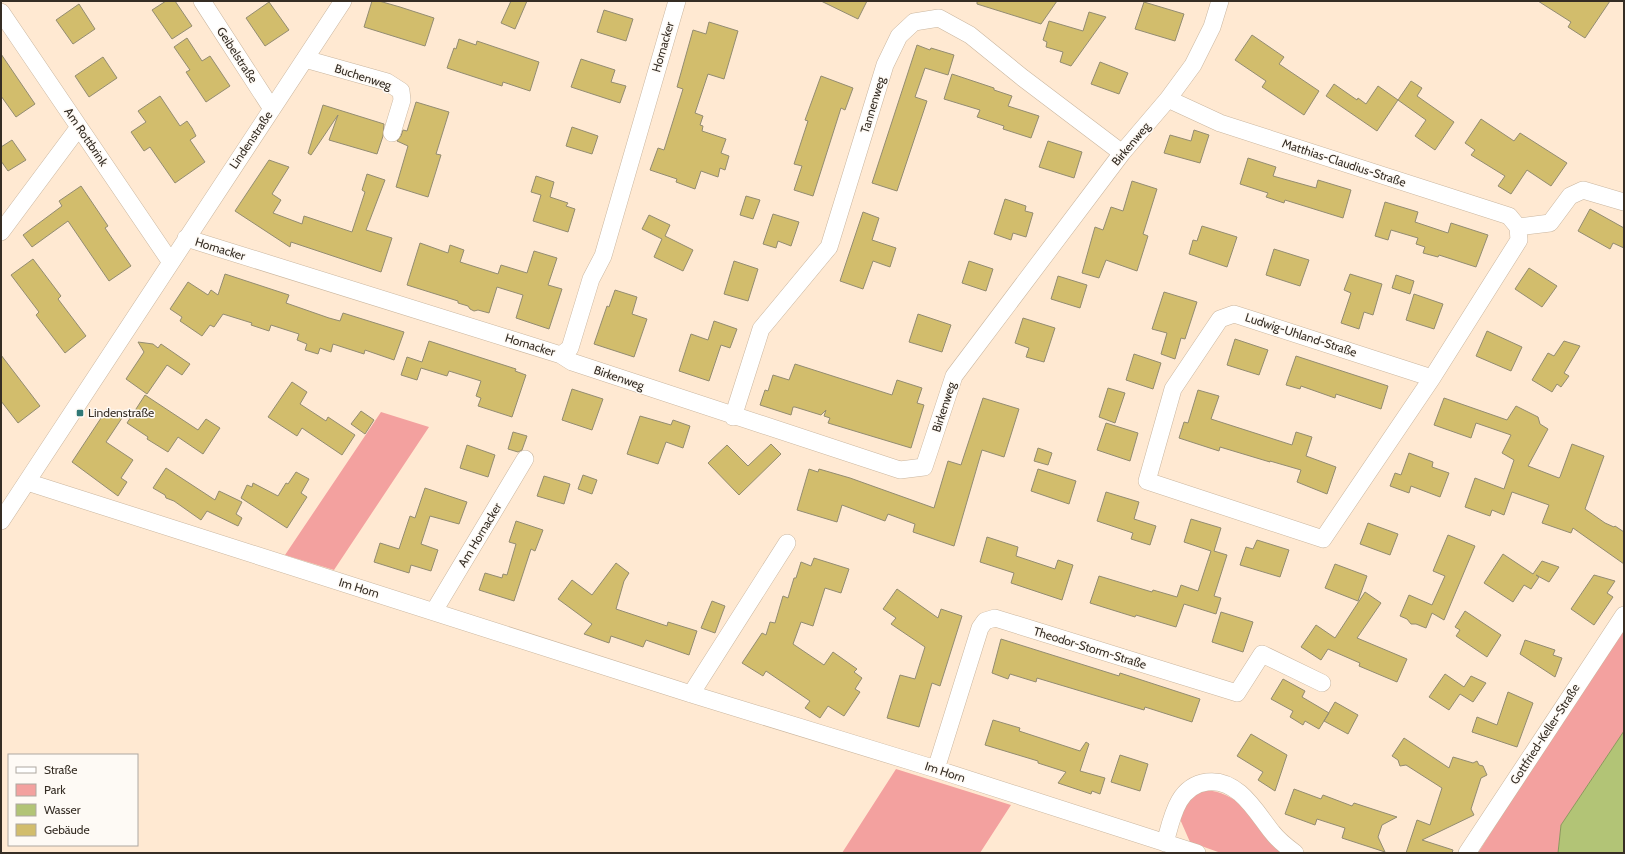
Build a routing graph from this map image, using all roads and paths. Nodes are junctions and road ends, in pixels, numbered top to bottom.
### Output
1 (202, 1) edge
2 (343, 1) edge
3 (677, 1) edge
4 (1220, 1) edge
5 (1, 12) edge
6 (305, 59) junction
7 (1168, 99) junction
8 (272, 109) junction
9 (79, 127) junction
10 (392, 133) dead end
11 (1122, 153) junction
12 (1624, 202) edge
13 (1518, 227) junction
14 (1, 232) edge
15 (186, 238) junction
16 (170, 261) junction
17 (562, 355) junction
18 (1432, 378) junction
19 (733, 416) junction
20 (525, 459) dead end
21 (27, 482) junction
22 (1, 521) edge
23 (787, 543) dead end
24 (434, 611) junction
25 (1624, 615) edge
26 (1322, 684) dead end
27 (691, 694) junction
28 (936, 769) junction
29 (1164, 843) junction
30 (1197, 853) edge
31 (1294, 853) edge
32 (1467, 853) edge

1 - 8 street, Geibelstraße
2 - 6 street, Lindenstraße
3 - 17 street, Hornacker
4 - 7 street, Birkenweg
5 - 9 street, Am Rottbrink
6 - 8 street, Lindenstraße
6 - 10 street, Buchenweg
7 - 11 street, Birkenweg
7 - 13 street, Matthias-Claudius-Straße
8 - 15 street, Lindenstraße
9 - 14 street
9 - 16 street, Am Rottbrink
11 - 19 street, Birkenweg
11 - 19 street, Tannenweg
12 - 13 street
13 - 18 street
15 - 16 street, Lindenstraße
15 - 17 street, Hornacker
16 - 21 street, Lindenstraße
17 - 19 street, Birkenweg
18 - 18 street, Ludwig-Uhland-Straße
20 - 24 street, Am Hornacker
21 - 22 street, Lindenstraße
21 - 24 street, Im Horn
23 - 27 street
24 - 27 street, Im Horn
25 - 32 street, Gottfried-Keller-Straße
26 - 28 street, Theodor-Storm-Straße
27 - 28 street, Im Horn
28 - 29 street, Im Horn
29 - 30 street, Im Horn
29 - 31 street

